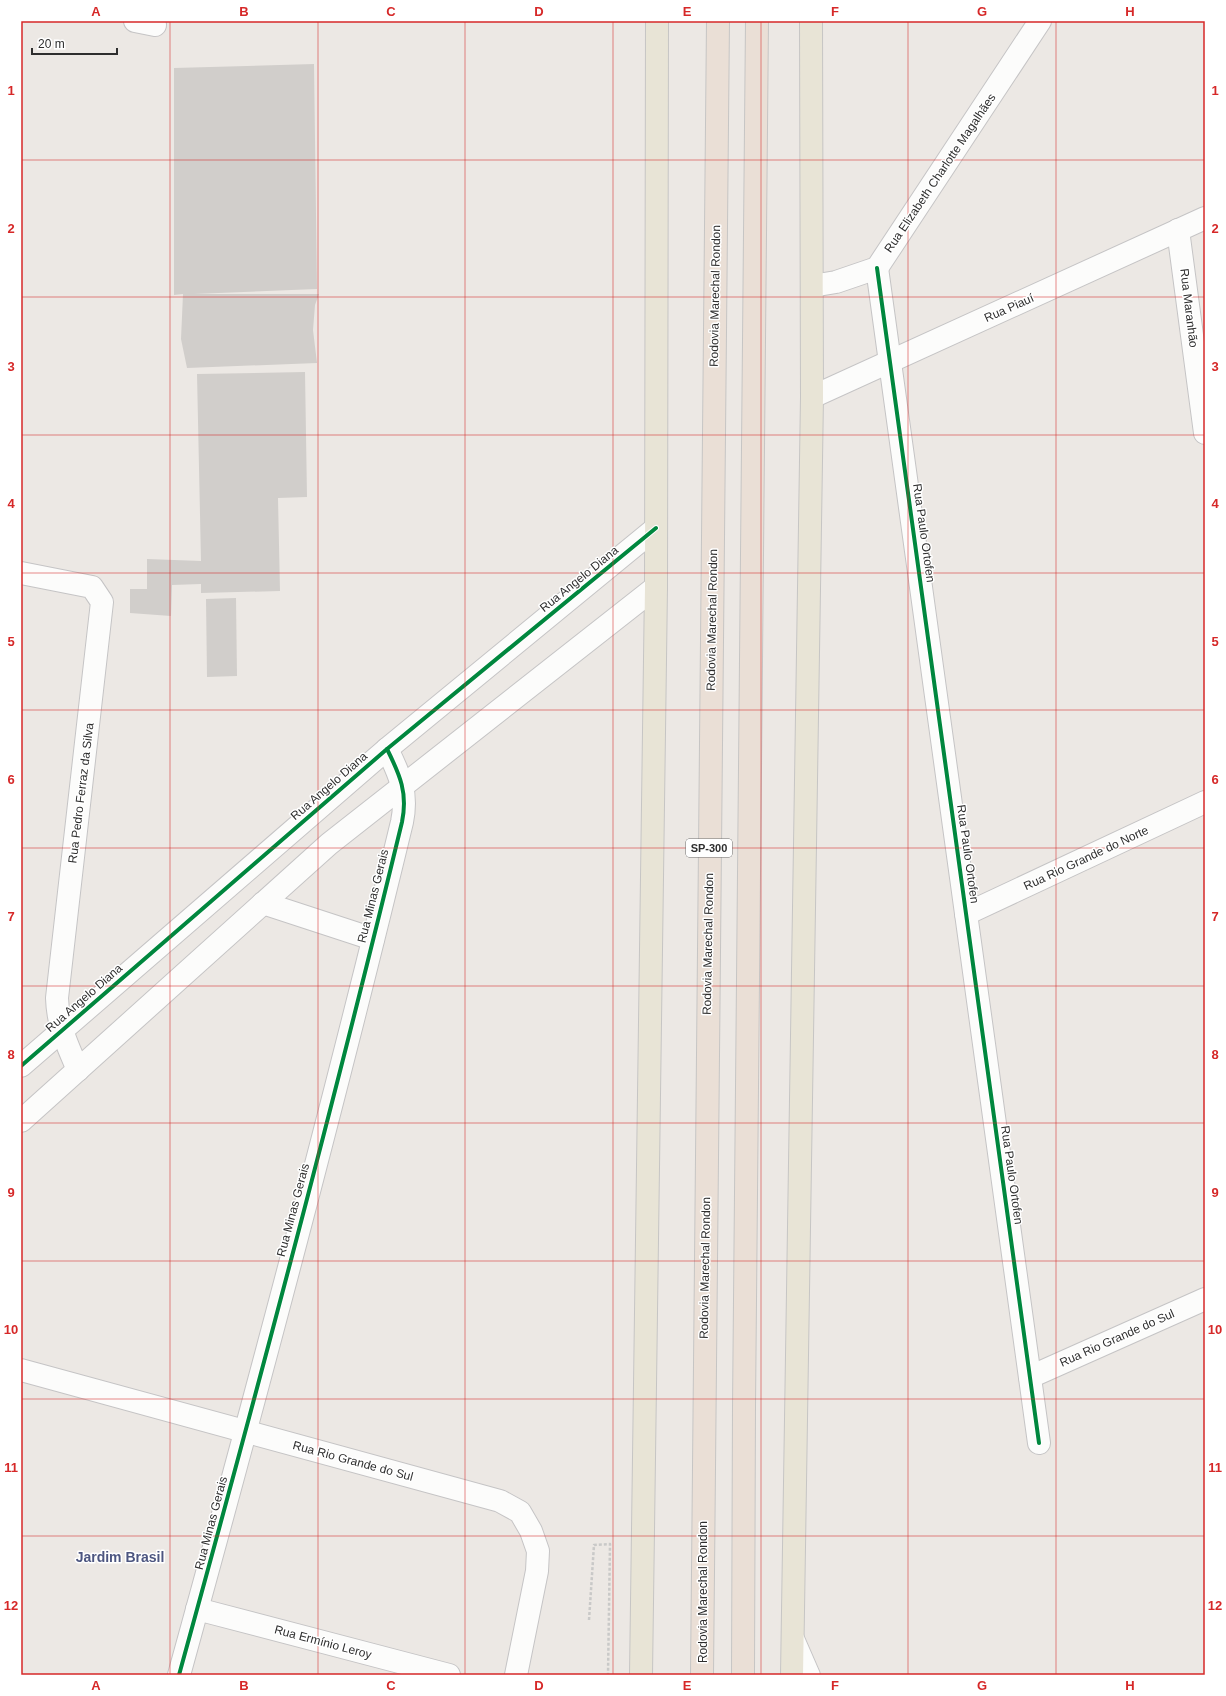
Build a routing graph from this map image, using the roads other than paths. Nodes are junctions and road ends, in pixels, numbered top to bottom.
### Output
1 (657, 21) edge
2 (718, 21) edge
3 (757, 21) edge
4 (812, 21) edge
5 (1040, 21) edge
6 (1205, 218) edge
7 (1178, 230) junction
8 (877, 268) junction
9 (812, 286) junction
10 (890, 362) junction
11 (812, 397) junction
12 (1205, 433) edge
13 (656, 528) junction
14 (21, 573) edge
15 (656, 587) junction
16 (387, 749) junction
17 (403, 787) junction
18 (1205, 802) edge
19 (263, 903) junction
20 (966, 914) junction
21 (374, 939) junction
22 (61, 1031) junction
23 (21, 1066) edge
24 (78, 1070) junction
25 (21, 1121) edge
26 (1205, 1298) edge
27 (21, 1370) edge
28 (1030, 1378) junction
29 (246, 1432) junction
30 (1038, 1443) dead end
31 (197, 1609) junction
32 (792, 1629) junction
33 (179, 1675) edge
34 (449, 1675) edge
35 (516, 1675) edge
36 (641, 1675) edge
37 (702, 1675) edge
38 (743, 1675) edge
39 (792, 1675) edge
40 (812, 1675) edge

1 - 13 main road
2 - 37 highway, Rodovia Marechal Rondon / SP-300
3 - 38 highway, SP-300
4 - 9 main road
5 - 8 street, Rua Elizabeth Charlotte Magalhães
6 - 7 street, Rua Piauí
7 - 10 street, Rua Piauí
7 - 12 street, Rua Maranhão
8 - 9 street
8 - 10 street, Rua Paulo Ortofen
9 - 11 main road
10 - 11 street, Rua Piauí
10 - 20 street, Rua Paulo Ortofen
11 - 32 main road
13 - 15 main road
13 - 16 street, Rua Angelo Diana
14 - 22 street, Rua Pedro Ferraz da Silva
15 - 17 street
15 - 36 main road
16 - 17 street, Rua Minas Gerais
16 - 22 street, Rua Angelo Diana
17 - 19 street
17 - 21 street, Rua Minas Gerais
18 - 20 street, Rua Rio Grande do Norte
19 - 21 street
19 - 24 street
20 - 28 street, Rua Paulo Ortofen
21 - 29 street, Rua Minas Gerais
22 - 23 street, Rua Angelo Diana
22 - 24 street, Rua Pedro Ferraz da Silva
24 - 25 street
26 - 28 street, Rua Rio Grande do Sul
27 - 29 street, Rua Rio Grande do Sul
28 - 30 street, Rua Paulo Ortofen
29 - 31 street, Rua Minas Gerais
29 - 35 street, Rua Rio Grande do Sul
31 - 33 street, Rua Minas Gerais
31 - 34 street, Rua Ermínio Leroy
32 - 39 main road
32 - 40 lane

